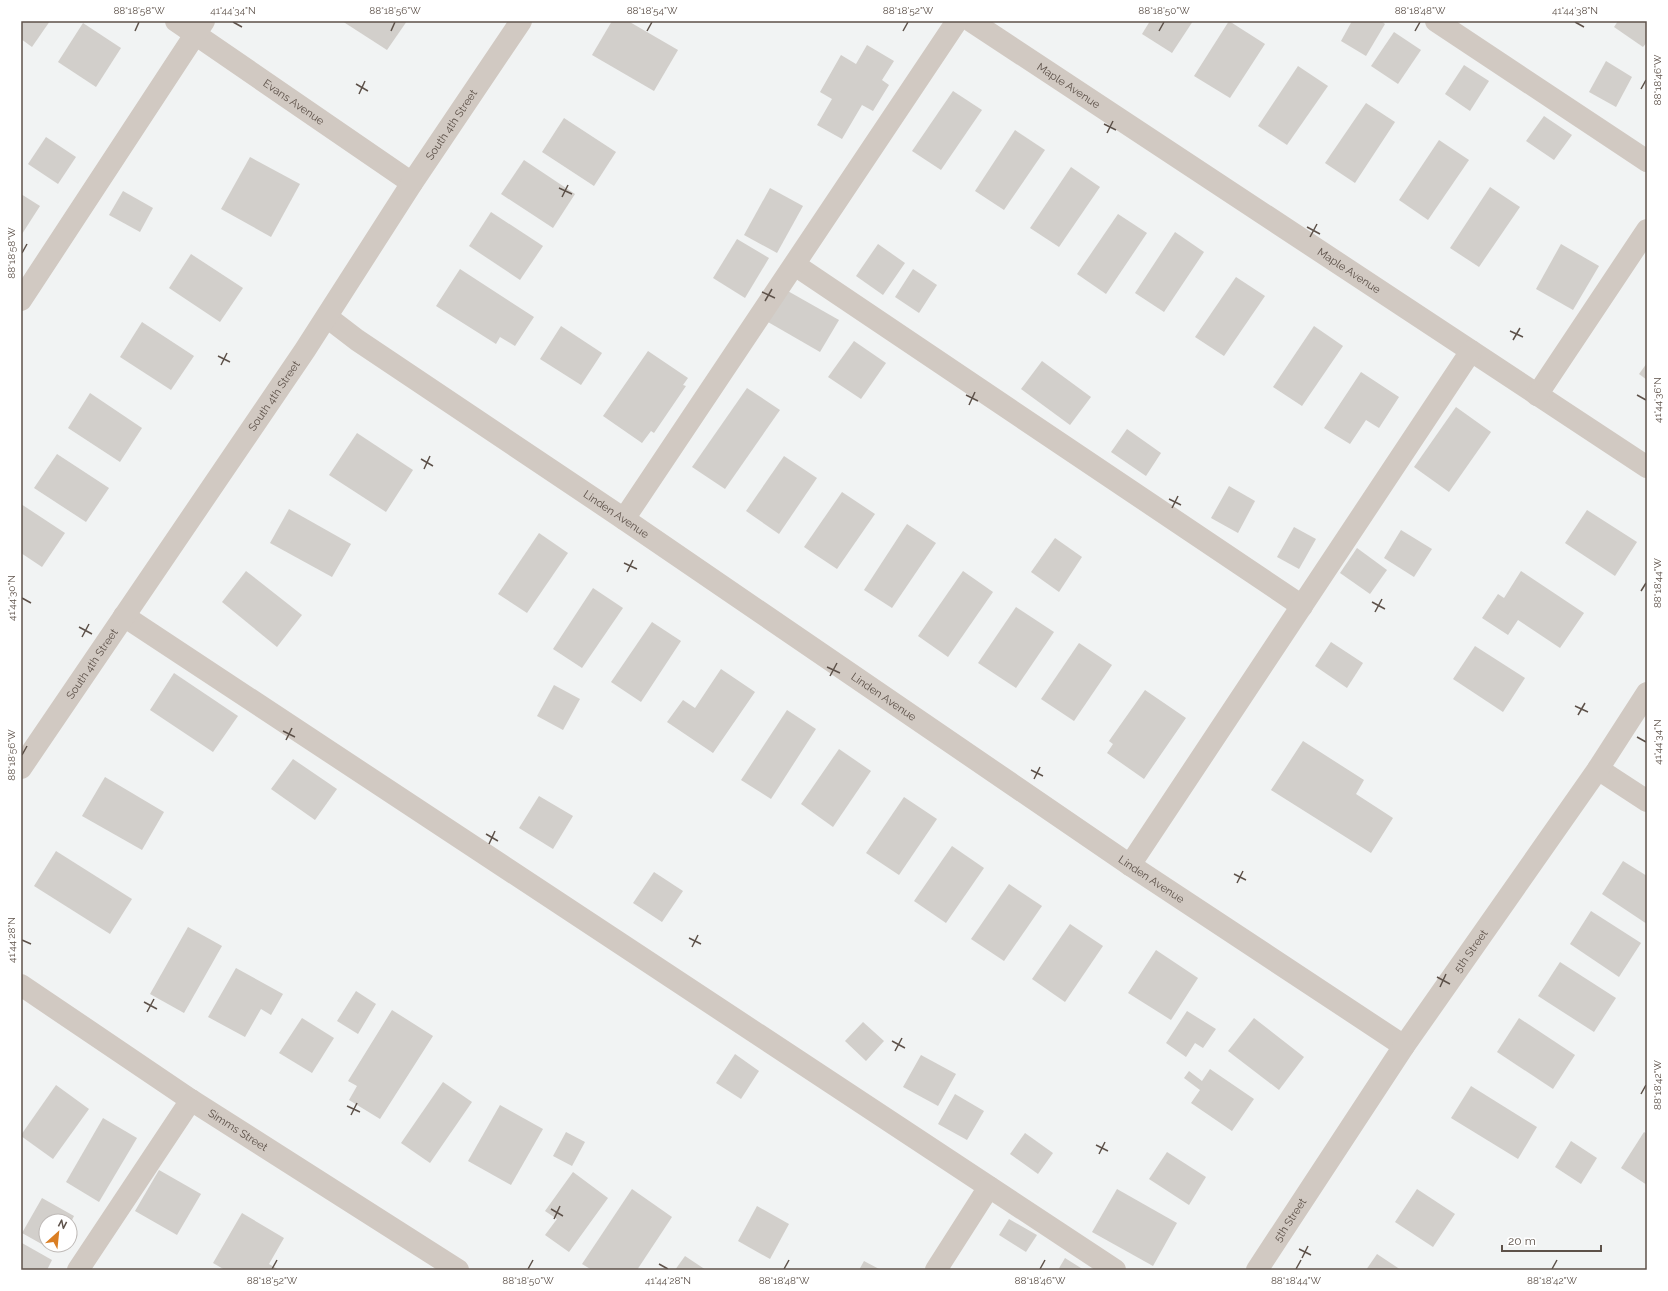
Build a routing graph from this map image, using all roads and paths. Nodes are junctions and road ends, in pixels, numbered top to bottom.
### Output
1 (176, 21) edge
2 (521, 21) edge
3 (958, 21) edge
4 (971, 21) edge
5 (1436, 21) edge
6 (200, 28) edge
7 (1647, 161) edge
8 (412, 183) junction
9 (1647, 230) edge
10 (795, 265) junction
11 (21, 300) edge
12 (327, 317) junction
13 (1471, 351) junction
14 (1537, 395) junction
15 (1647, 467) edge
16 (624, 519) junction
17 (1302, 606) junction
18 (124, 616) junction
19 (1647, 693) edge
20 (21, 768) edge
21 (1598, 769) junction
22 (1647, 801) edge
23 (1130, 865) junction
24 (21, 984) edge
25 (1404, 1046) junction
26 (191, 1100) junction
27 (989, 1187) junction
28 (78, 1270) edge
29 (458, 1270) edge
30 (936, 1270) edge
31 (1115, 1270) edge
32 (1257, 1270) edge

1 - 6 street, Evans Avenue
2 - 8 street, South 4th Street
3 - 10 street
4 - 13 street, Maple Avenue
5 - 7 street
6 - 8 street, Evans Avenue
6 - 11 street
8 - 12 street, South 4th Street
9 - 14 street
10 - 16 street
10 - 17 street
12 - 16 street, Linden Avenue
12 - 18 street, South 4th Street
13 - 14 street, Maple Avenue
13 - 17 street
14 - 15 street, Maple Avenue
16 - 23 street, Linden Avenue
17 - 23 street
18 - 20 street, South 4th Street
18 - 27 street
19 - 21 street, 5th Street
21 - 22 street
21 - 25 street, 5th Street
23 - 25 street, Linden Avenue
24 - 26 street, Simms Street
25 - 32 street, 5th Street
26 - 28 street
26 - 29 street, Simms Street
27 - 30 street
27 - 31 street

